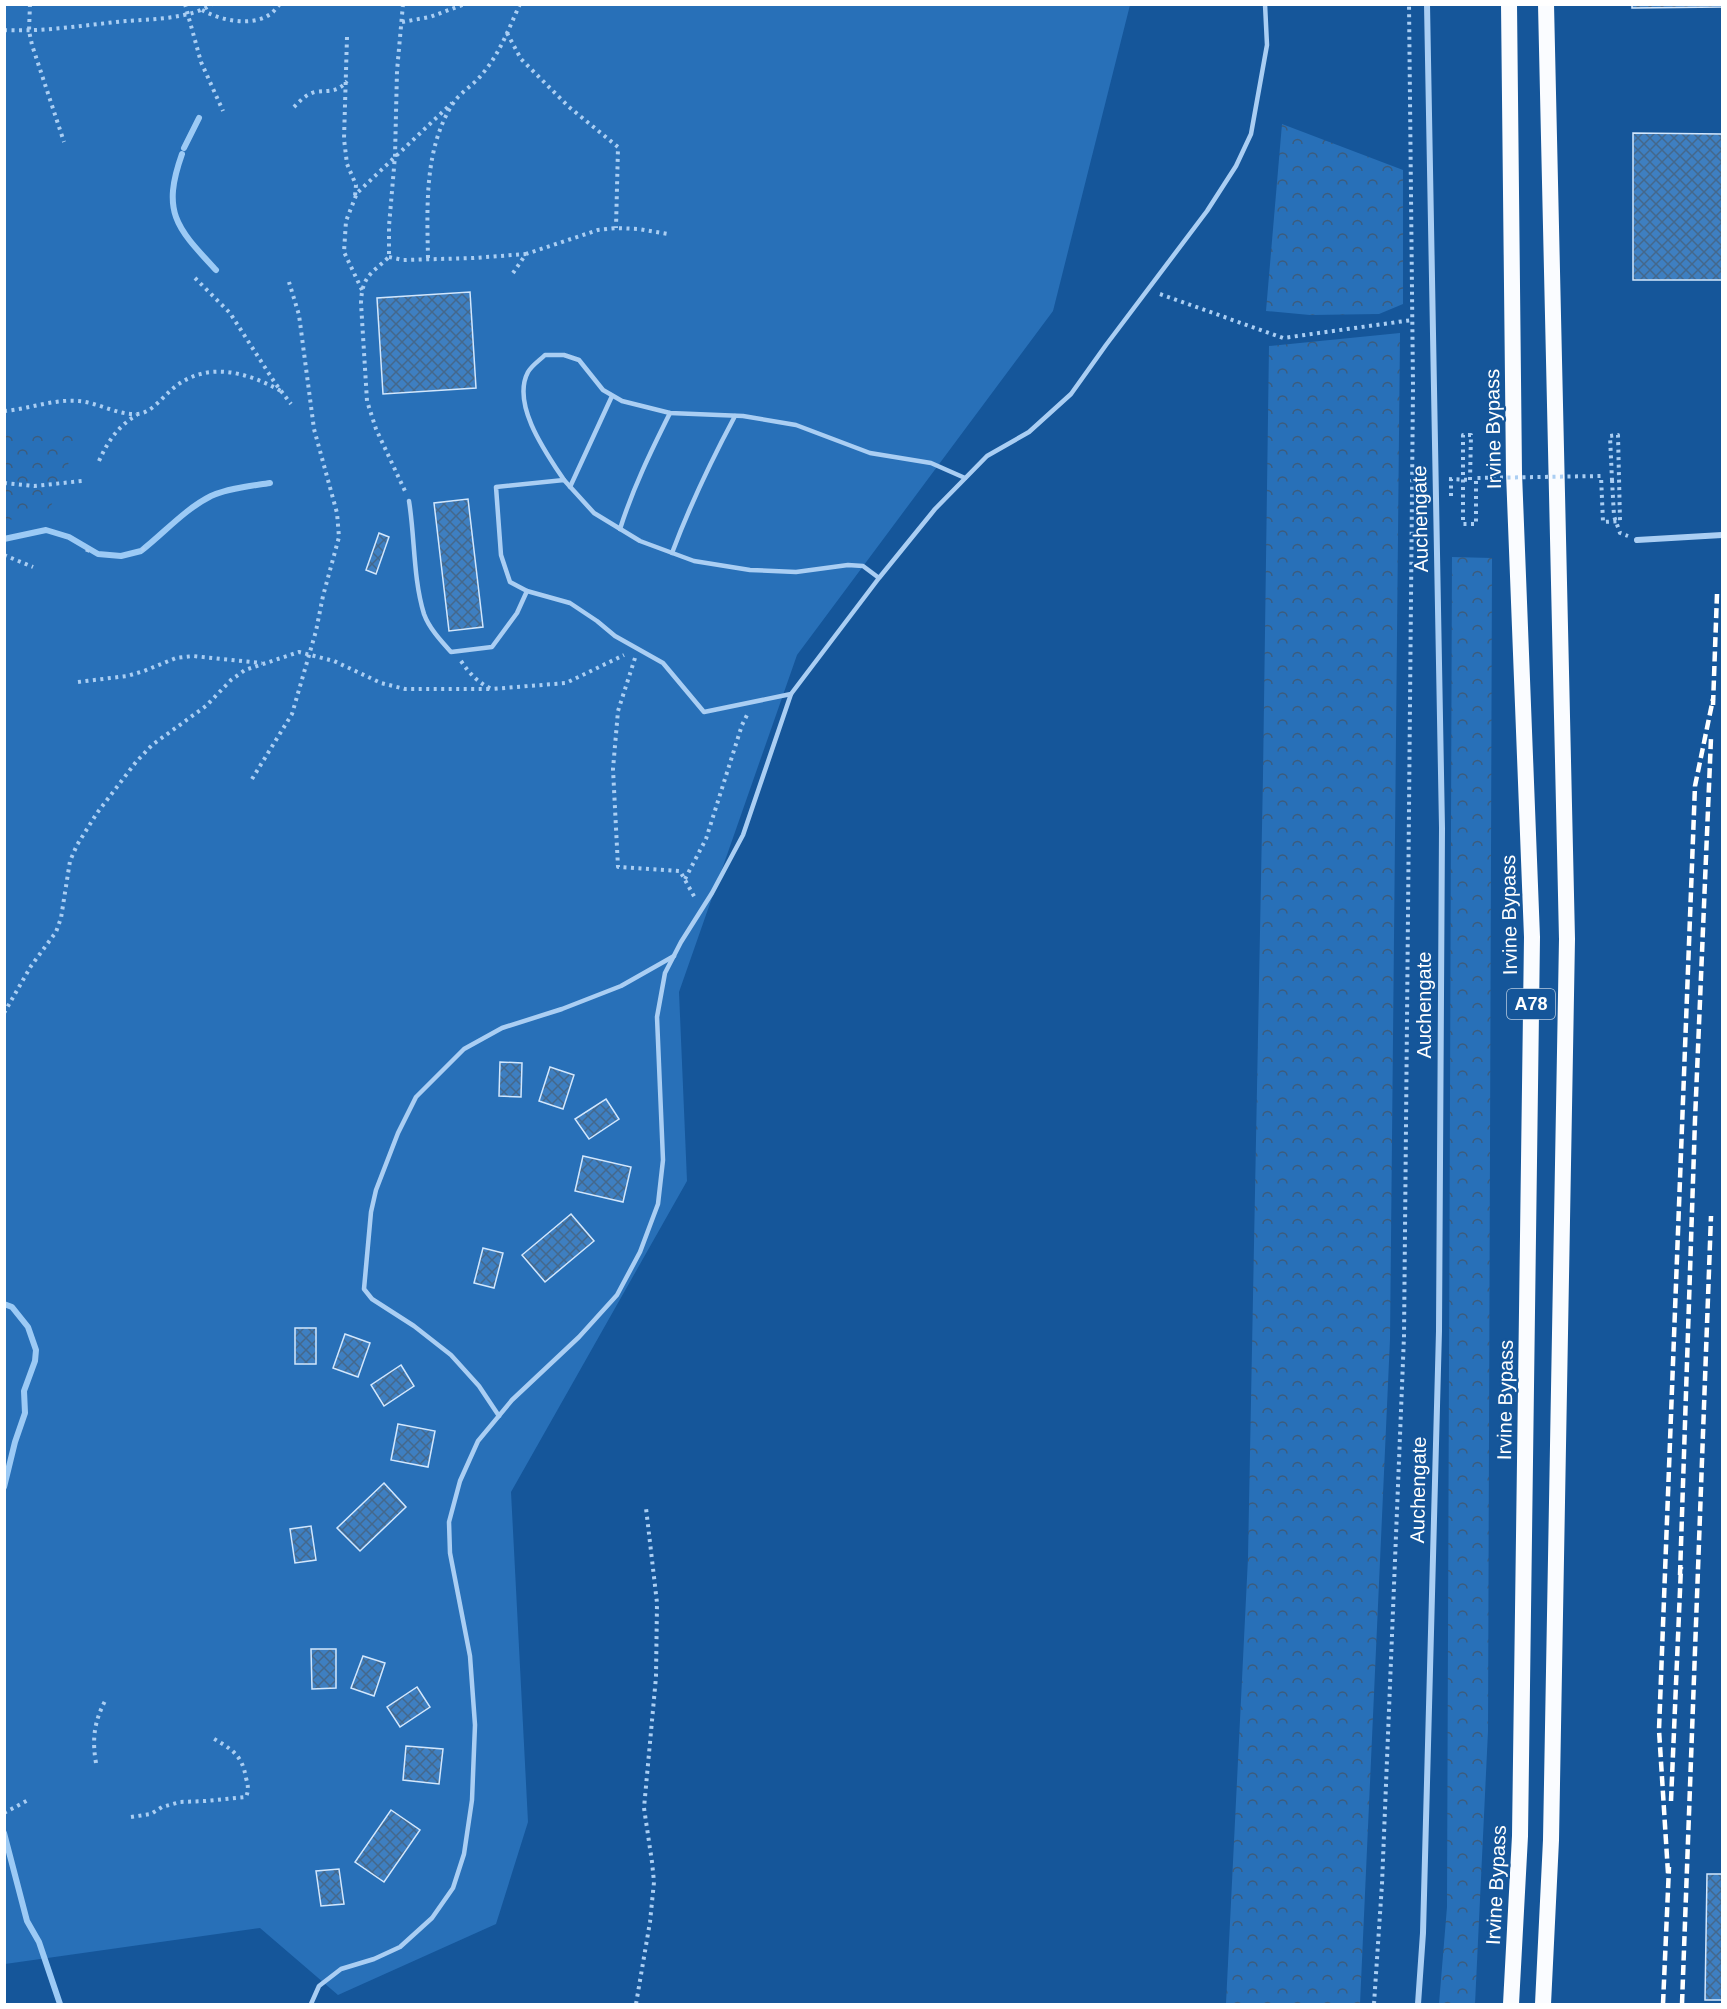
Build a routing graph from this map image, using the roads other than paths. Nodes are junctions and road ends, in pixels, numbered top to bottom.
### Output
1 (1265, 4) edge
2 (1427, 4) edge
3 (1509, 4) edge
4 (1546, 4) edge
5 (612, 396) junction
6 (670, 413) junction
7 (735, 416) junction
8 (965, 478) junction
9 (564, 480) junction
10 (570, 487) junction
11 (409, 501) road end
12 (620, 529) junction
13 (1722, 535) edge
14 (1637, 540) road end
15 (672, 553) junction
16 (879, 578) junction
17 (527, 591) junction
18 (791, 694) junction
19 (674, 956) junction
20 (499, 1416) junction
21 (311, 2004) edge
22 (1418, 2004) edge
23 (1511, 2004) edge
24 (1543, 2004) edge

1 - 8 lane
2 - 22 street, Auchengate
3 - 23 highway, Irvine Bypass / A78
4 - 24 highway, A78
5 - 6 lane
5 - 9 lane
5 - 10 lane
6 - 7 lane
6 - 12 lane
7 - 8 lane
7 - 15 lane
8 - 16 lane
9 - 10 lane
9 - 17 lane
10 - 12 lane
11 - 17 lane
12 - 15 lane
13 - 14 street
15 - 16 lane
16 - 18 lane
17 - 18 lane
18 - 19 lane
19 - 20 lane
19 - 20 lane
20 - 21 lane

